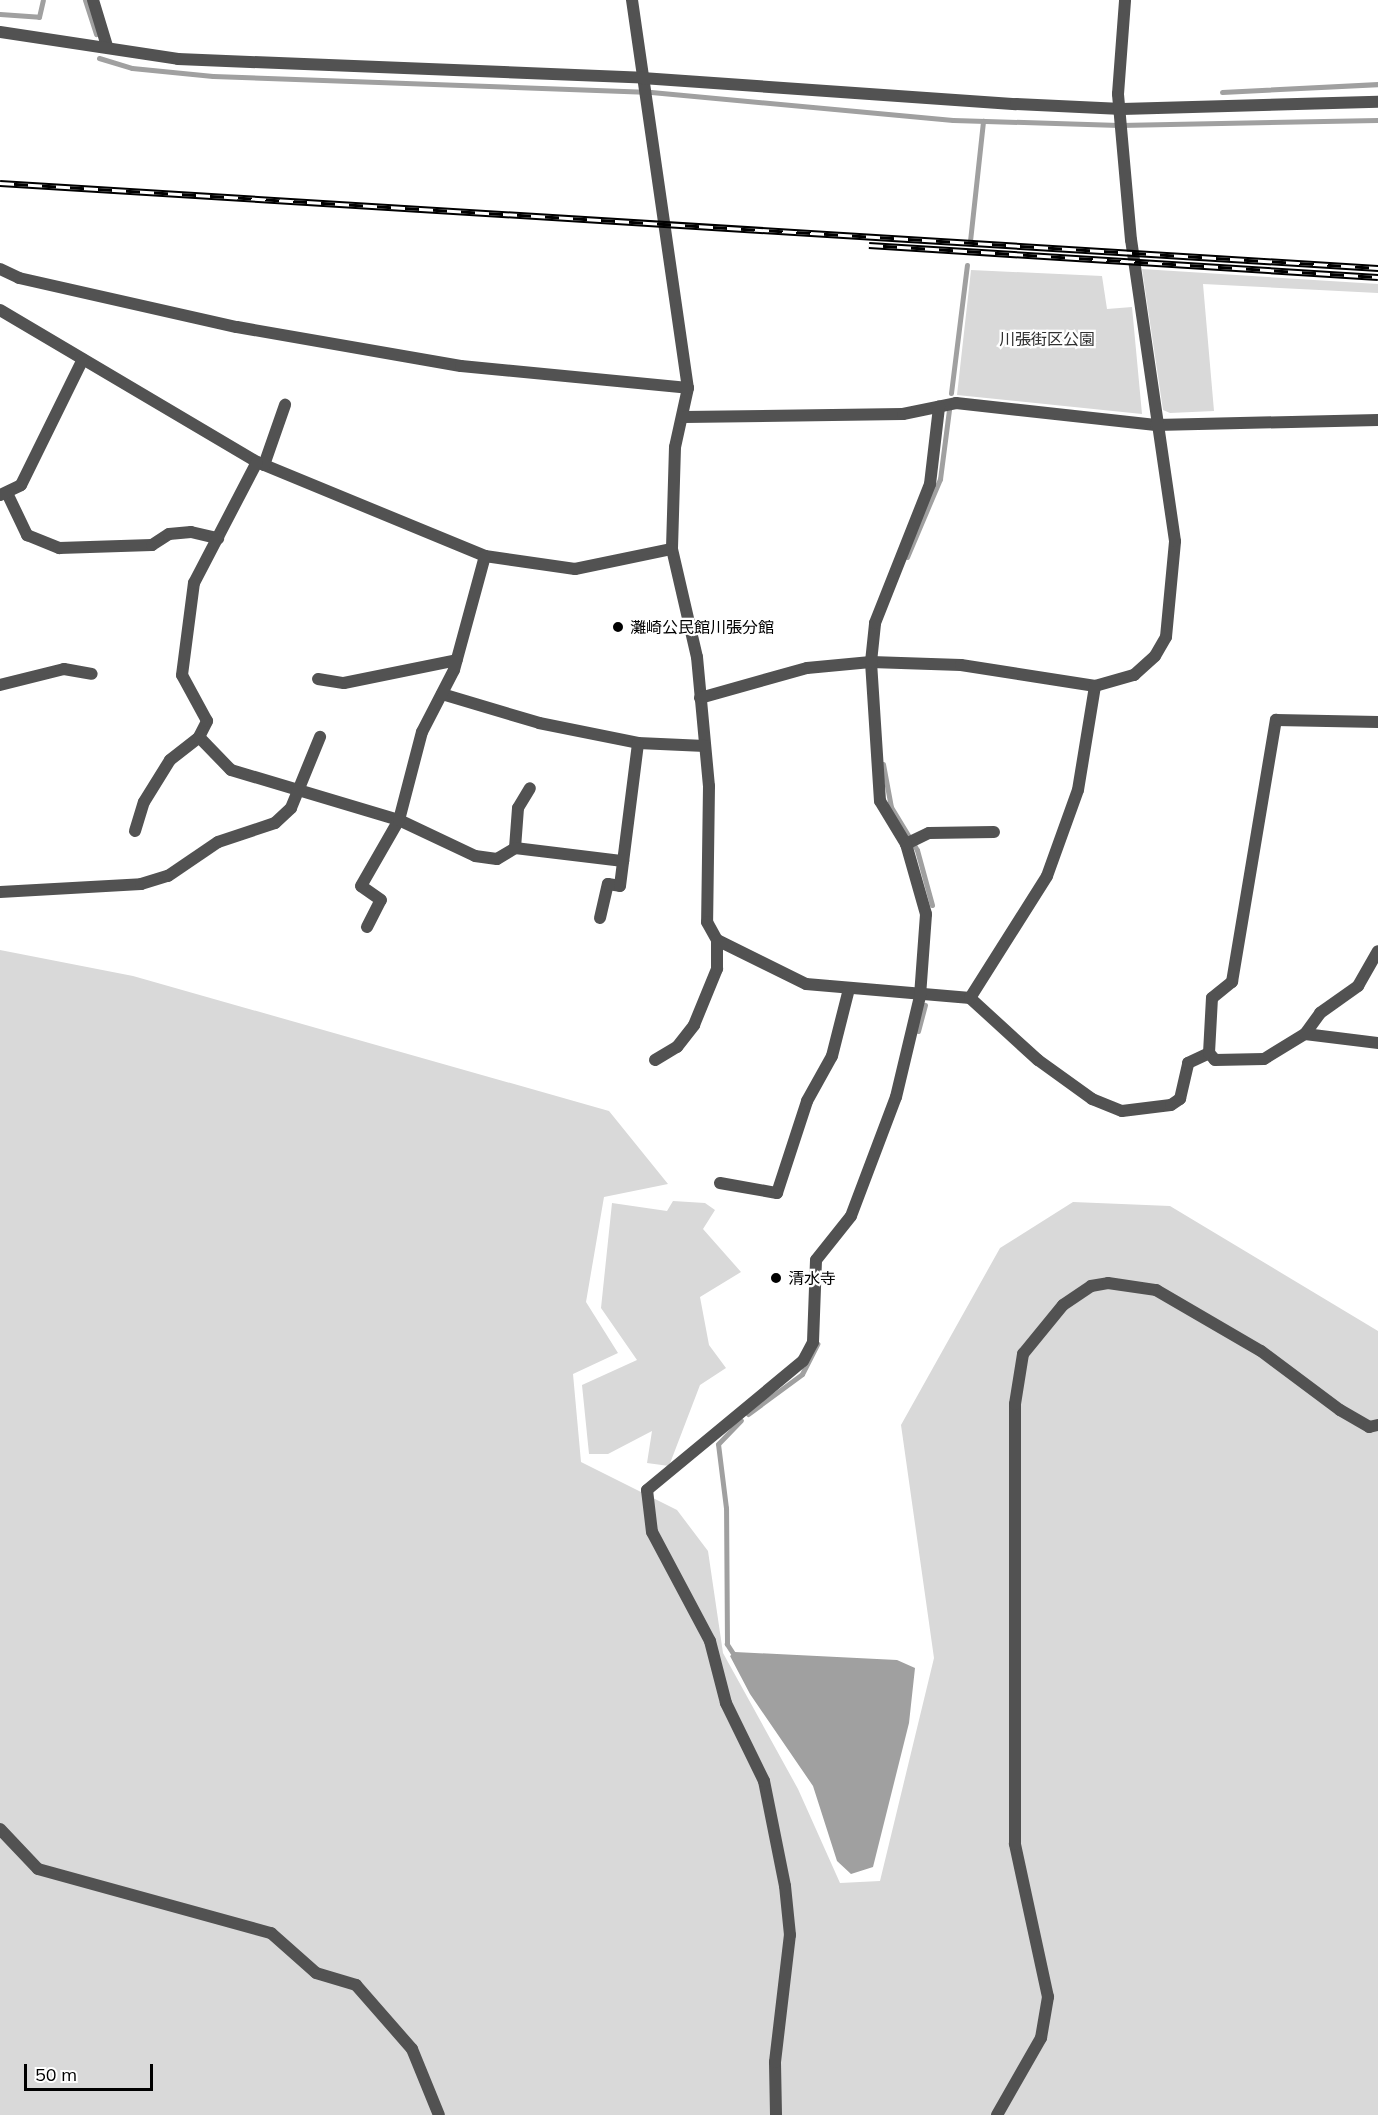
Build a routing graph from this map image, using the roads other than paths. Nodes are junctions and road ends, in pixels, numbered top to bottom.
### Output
1 (93, 0) edge
2 (632, 0) edge
3 (1125, 0) edge
4 (0, 32) edge
5 (107, 46) junction
6 (644, 88) junction
7 (1378, 102) edge
8 (1124, 119) junction
9 (0, 269) edge
10 (0, 310) edge
11 (83, 359) junction
12 (688, 388) junction
13 (285, 405) dead end
14 (939, 407) junction
15 (684, 417) junction
16 (1378, 420) edge
17 (1156, 425) junction
18 (261, 463) junction
19 (4, 494) edge
20 (218, 538) junction
21 (672, 549) junction
22 (485, 555) junction
23 (457, 660) junction
24 (871, 662) junction
25 (92, 674) dead end
26 (318, 679) dead end
27 (0, 685) edge
28 (1095, 686) junction
29 (442, 694) junction
30 (700, 698) junction
31 (1378, 722) edge
32 (199, 737) junction
33 (320, 737) dead end
34 (638, 742) junction
35 (705, 746) junction
36 (530, 788) dead end
37 (302, 791) junction
38 (399, 820) junction
39 (135, 831) dead end
40 (994, 832) dead end
41 (911, 842) junction
42 (515, 848) junction
43 (623, 861) junction
44 (0, 892) edge
45 (600, 918) dead end
46 (367, 927) dead end
47 (717, 940) junction
48 (1378, 951) edge
49 (849, 989) junction
50 (920, 996) junction
51 (970, 998) junction
52 (1305, 1034) junction
53 (1378, 1043) edge
54 (1209, 1053) junction
55 (655, 1060) dead end
56 (720, 1183) dead end
57 (1378, 1425) edge
58 (0, 1830) edge
59 (439, 2115) edge
60 (776, 2115) edge
61 (997, 2115) edge

1 - 5 street
2 - 6 street
3 - 8 street
4 - 5 street
5 - 6 street
6 - 8 street
6 - 12 street
7 - 8 street
8 - 17 street
9 - 12 street
10 - 11 street
11 - 18 street
11 - 19 street
12 - 15 street
13 - 18 street
14 - 15 street
14 - 17 street
14 - 24 street
15 - 21 street
16 - 17 street
17 - 28 street
18 - 20 street
18 - 22 street
19 - 20 street
20 - 32 street
21 - 22 street
21 - 30 street
22 - 23 street
23 - 26 street
23 - 29 street
24 - 28 street
24 - 30 street
24 - 41 street
25 - 27 street
28 - 51 street
29 - 34 street
29 - 38 street
30 - 35 street
31 - 54 street
32 - 37 street
32 - 39 street
33 - 37 street
34 - 35 street
34 - 43 street
35 - 47 street
36 - 42 street
37 - 38 street
37 - 44 street
38 - 42 street
38 - 46 street
40 - 41 street
41 - 50 street
42 - 43 street
43 - 45 street
47 - 49 street
47 - 55 street
48 - 52 street
49 - 50 street
49 - 56 street
50 - 51 street
50 - 60 street
51 - 54 street
52 - 53 street
52 - 54 street
57 - 61 street
58 - 59 street

